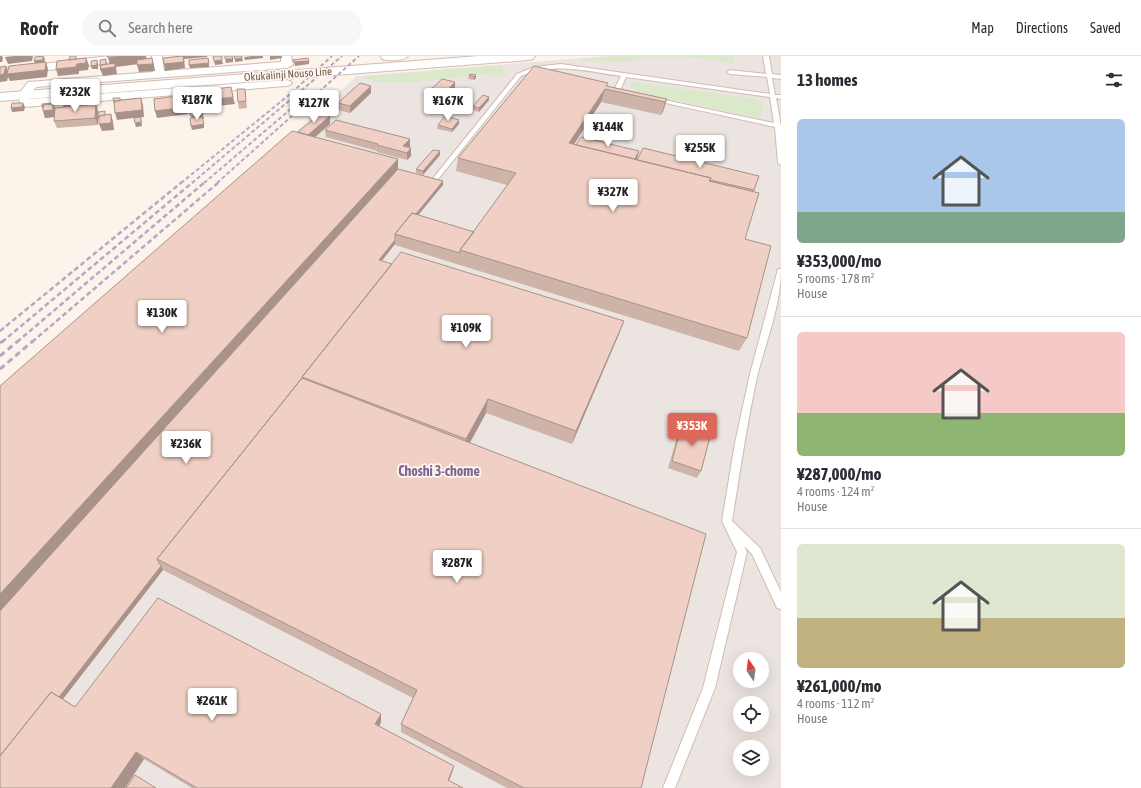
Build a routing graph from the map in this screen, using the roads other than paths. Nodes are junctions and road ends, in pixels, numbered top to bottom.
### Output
1 (124, 56) edge
2 (158, 56) edge
3 (286, 56) edge
4 (403, 56) edge
5 (529, 56) edge
6 (766, 56) edge
7 (386, 57) dead end
8 (54, 61) edge
9 (0, 72) edge
10 (730, 72) dead end
11 (159, 74) junction
12 (624, 75) junction
13 (769, 76) junction
14 (781, 77) edge
15 (285, 82) road end
16 (50, 83) junction
17 (616, 92) edge
18 (623, 93) junction
19 (24, 95) junction
20 (633, 95) edge
21 (772, 96) junction
22 (0, 97) edge
23 (781, 97) edge
24 (646, 98) edge
25 (778, 126) junction
26 (781, 162) edge
27 (433, 182) edge
28 (781, 271) edge
29 (727, 521) junction
30 (781, 604) edge
31 (669, 788) edge

1 - 8 street
2 - 11 street
3 - 11 street
4 - 7 street
5 - 19 main road, Okukaiinji Nouso Line
6 - 13 lane
8 - 9 street
8 - 16 street
10 - 13 lane
11 - 16 street
12 - 18 lane
12 - 21 lane
12 - 27 lane
13 - 14 lane
13 - 21 lane
15 - 19 street
16 - 19 street
17 - 18 lane
18 - 20 lane
19 - 22 main road, Okukaiinji Nouso Line
21 - 23 lane
21 - 25 lane
24 - 25 lane
25 - 26 lane
28 - 29 lane
29 - 30 lane
29 - 31 lane

